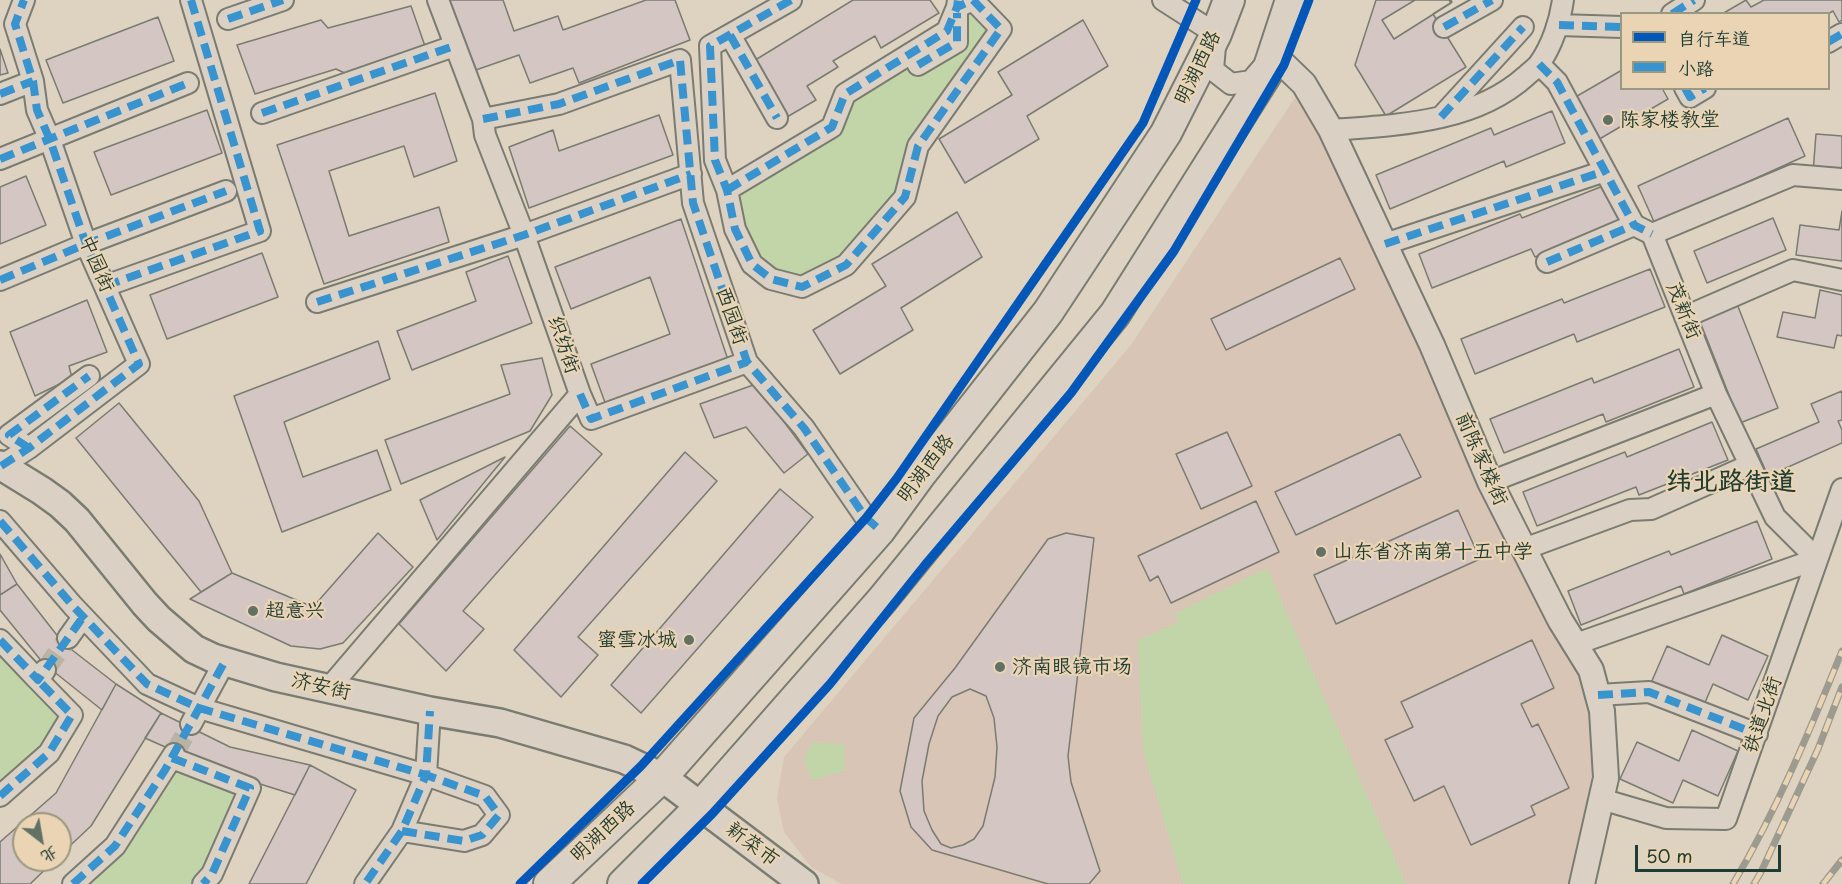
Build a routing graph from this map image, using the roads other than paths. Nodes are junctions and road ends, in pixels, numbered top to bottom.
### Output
1 (24, 0) edge
2 (191, 0) edge
3 (283, 0) edge
4 (438, 0) edge
5 (791, 0) edge
6 (1164, 0) edge
7 (1229, 0) edge
8 (1292, 0) edge
9 (1492, 0) edge
10 (1563, 0) edge
11 (1694, 0) edge
12 (957, 3) edge
13 (1675, 12) edge
14 (228, 19) dead end
15 (1559, 26) junction
16 (1444, 27) dead end
17 (1523, 27) dead end
18 (1620, 27) edge
19 (1216, 34) junction
20 (729, 35) junction
21 (454, 46) junction
22 (1274, 55) junction
23 (918, 64) dead end
24 (1539, 64) junction
25 (33, 81) junction
26 (188, 83) dead end
27 (1686, 90) edge
28 (1702, 90) edge
29 (0, 94) edge
30 (262, 113) dead end
31 (1441, 117) junction
32 (777, 118) dead end
33 (483, 119) junction
34 (1331, 129) junction
35 (50, 140) junction
36 (0, 159) edge
37 (1605, 171) junction
38 (691, 174) junction
39 (1842, 180) edge
40 (727, 190) junction
41 (226, 191) dead end
42 (1643, 230) junction
43 (524, 235) junction
44 (86, 244) junction
45 (1385, 244) junction
46 (1547, 262) dead end
47 (0, 280) edge
48 (1842, 280) edge
49 (105, 286) junction
50 (317, 303) dead end
51 (1685, 317) junction
52 (747, 362) junction
53 (88, 376) dead end
54 (580, 394) junction
55 (1716, 394) junction
56 (4, 432) edge
57 (29, 448) junction
58 (0, 465) edge
59 (1750, 465) junction
60 (1490, 483) junction
61 (1842, 489) edge
62 (0, 521) edge
63 (880, 530) junction
64 (1524, 549) junction
65 (1817, 559) junction
66 (83, 617) junction
67 (68, 638) tunnel mouth
68 (0, 640) edge
69 (1576, 644) junction
70 (225, 662) junction
71 (329, 688) junction
72 (1598, 695) junction
73 (430, 711) junction
74 (195, 716) junction
75 (1757, 734) junction
76 (426, 775) junction
77 (662, 777) junction
78 (0, 796) edge
79 (1601, 799) junction
80 (701, 806) junction
81 (402, 831) junction
82 (72, 884) edge
83 (203, 884) edge
84 (365, 884) edge
85 (549, 884) edge
86 (623, 884) edge
87 (804, 884) edge
88 (1582, 884) edge

1 - 25 street, 中园街
2 - 49 street
3 - 14 street
4 - 21 street, 织纺街
5 - 20 street
6 - 19 street
7 - 19 main road, 明湖西路
8 - 22 main road
9 - 16 street
10 - 15 street
11 - 13 street
12 - 23 street
12 - 40 street
12 - 40 street
15 - 18 street
15 - 24 street
17 - 31 street
19 - 22 street
19 - 63 main road, 明湖西路
20 - 32 street
20 - 40 street
21 - 30 street
21 - 33 street, 织纺街
22 - 34 street, 前陈家楼街
22 - 80 main road
24 - 31 street
24 - 37 street, 茂新街
25 - 29 street
25 - 35 street, 中园街
26 - 35 street
27 - 28 street
31 - 34 street
33 - 38 street, 西园街
33 - 43 street, 织纺街
34 - 45 street, 前陈家楼街
35 - 36 street
35 - 44 street, 中园街
37 - 42 street, 茂新街
37 - 45 street
38 - 43 street
38 - 52 street, 西园街
39 - 42 street
41 - 44 street
42 - 46 street
42 - 51 street, 茂新街
43 - 50 street
43 - 54 street, 织纺街
44 - 47 street
44 - 49 street, 中园街
45 - 60 street, 前陈家楼街
48 - 51 street
49 - 57 street, 中园街
51 - 55 street, 茂新街
52 - 54 street
52 - 63 street, 西园街
53 - 56 street
54 - 71 street, 织纺街
55 - 59 street, 茂新街
55 - 60 street
56 - 57 street
57 - 58 street, 中园街
58 - 70 main road, 济安街
59 - 64 street
59 - 65 street, 茂新街
60 - 64 street, 前陈家楼街
61 - 65 street, 铁道北街
62 - 66 street
63 - 77 main road, 明湖西路
64 - 69 street, 前陈家楼街
65 - 69 street
65 - 75 street, 铁道北街
66 - 67 street
66 - 74 street
68 - 78 street
69 - 72 street, 前陈家楼街
70 - 71 main road, 济安街
70 - 74 street
71 - 73 main road, 济安街
72 - 75 street
72 - 79 street, 前陈家楼街
73 - 76 street
73 - 77 main road, 济安街
74 - 76 street
75 - 79 street, 铁道北街
76 - 81 street
76 - 81 street
77 - 80 main road, 济安街
77 - 85 main road, 明湖西路
79 - 88 street, 前陈家楼街
80 - 86 main road
80 - 87 main road, 新菜市
81 - 84 street
82 - 83 street

